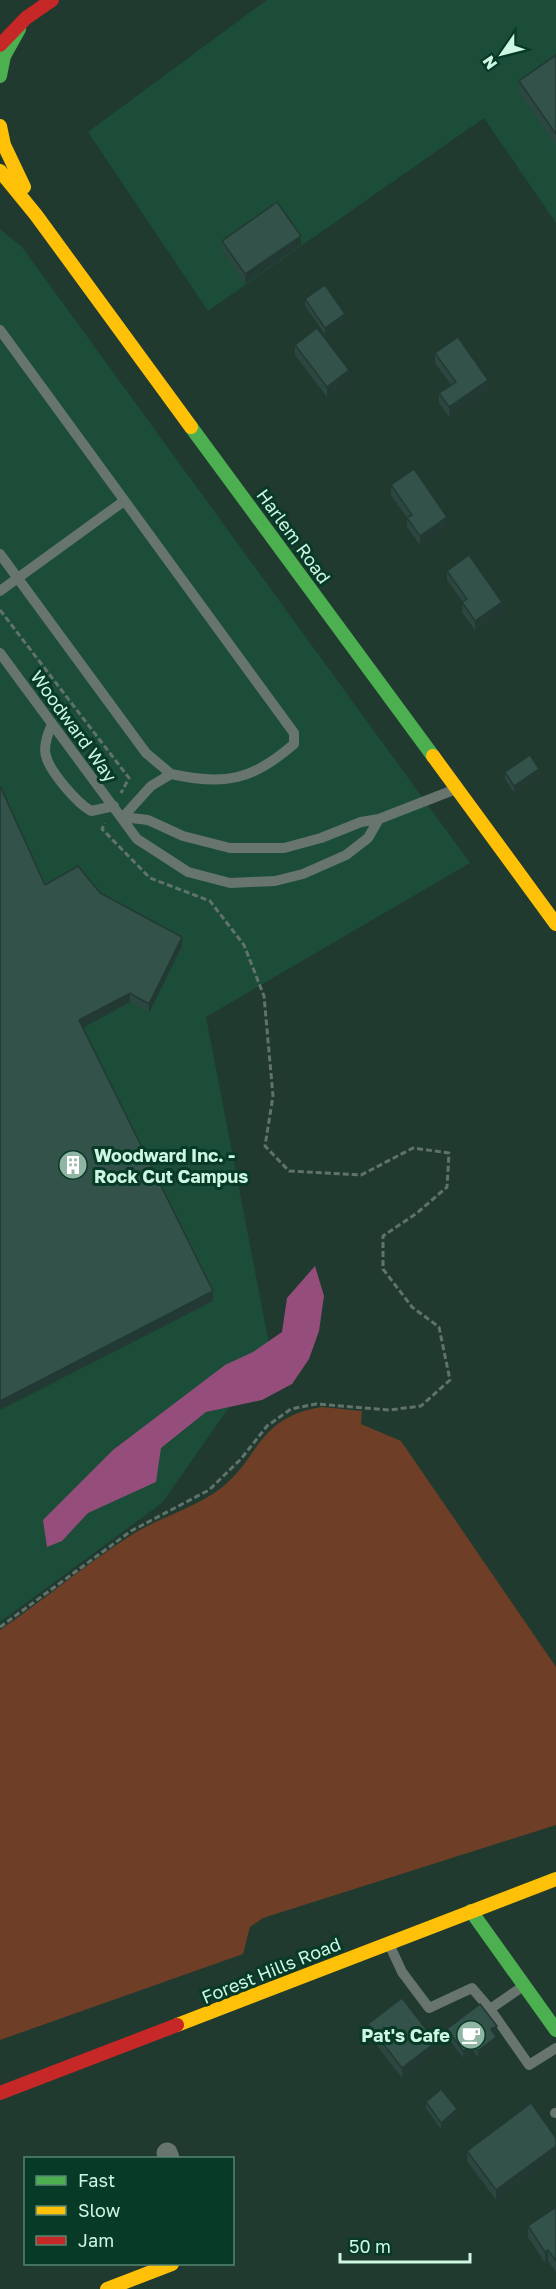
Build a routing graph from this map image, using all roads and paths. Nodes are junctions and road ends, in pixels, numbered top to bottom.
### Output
1 (52, 0) edge
2 (26, 18) junction
3 (0, 45) edge
4 (0, 76) edge
5 (0, 126) edge
6 (0, 172) edge
7 (36, 214) junction
8 (0, 330) edge
9 (124, 501) junction
10 (0, 554) edge
11 (18, 578) junction
12 (0, 591) edge
13 (0, 610) edge
14 (0, 653) edge
15 (52, 724) junction
16 (171, 774) junction
17 (457, 789) junction
18 (114, 806) junction
19 (123, 817) junction
20 (379, 819) junction
21 (556, 924) edge
22 (0, 1627) edge
23 (556, 1880) edge
24 (471, 1911) junction
25 (389, 1943) junction
26 (524, 1986) junction
27 (490, 2008) junction
28 (556, 2030) edge
29 (556, 2048) edge
30 (0, 2093) edge
31 (169, 2265) edge
32 (107, 2289) edge

1 - 2 main road
2 - 3 main road
2 - 4 main road
5 - 7 main road
6 - 7 main road
7 - 17 main road, Harlem Road
8 - 9 lane
9 - 11 lane
9 - 16 lane
10 - 11 lane
11 - 12 lane
11 - 16 lane
13 - 18 path
14 - 15 lane, Woodward Way
15 - 18 lane, Woodward Way
15 - 18 lane
16 - 19 lane
17 - 20 lane
17 - 21 main road, Harlem Road
18 - 19 lane, Woodward Way
18 - 22 path
19 - 20 lane
19 - 20 lane, Woodward Way
23 - 24 main road, Forest Hills Road
24 - 25 main road, Forest Hills Road
24 - 26 main road
25 - 27 lane
25 - 30 main road, Forest Hills Road
26 - 27 lane
26 - 28 main road
27 - 29 lane
31 - 32 main road

